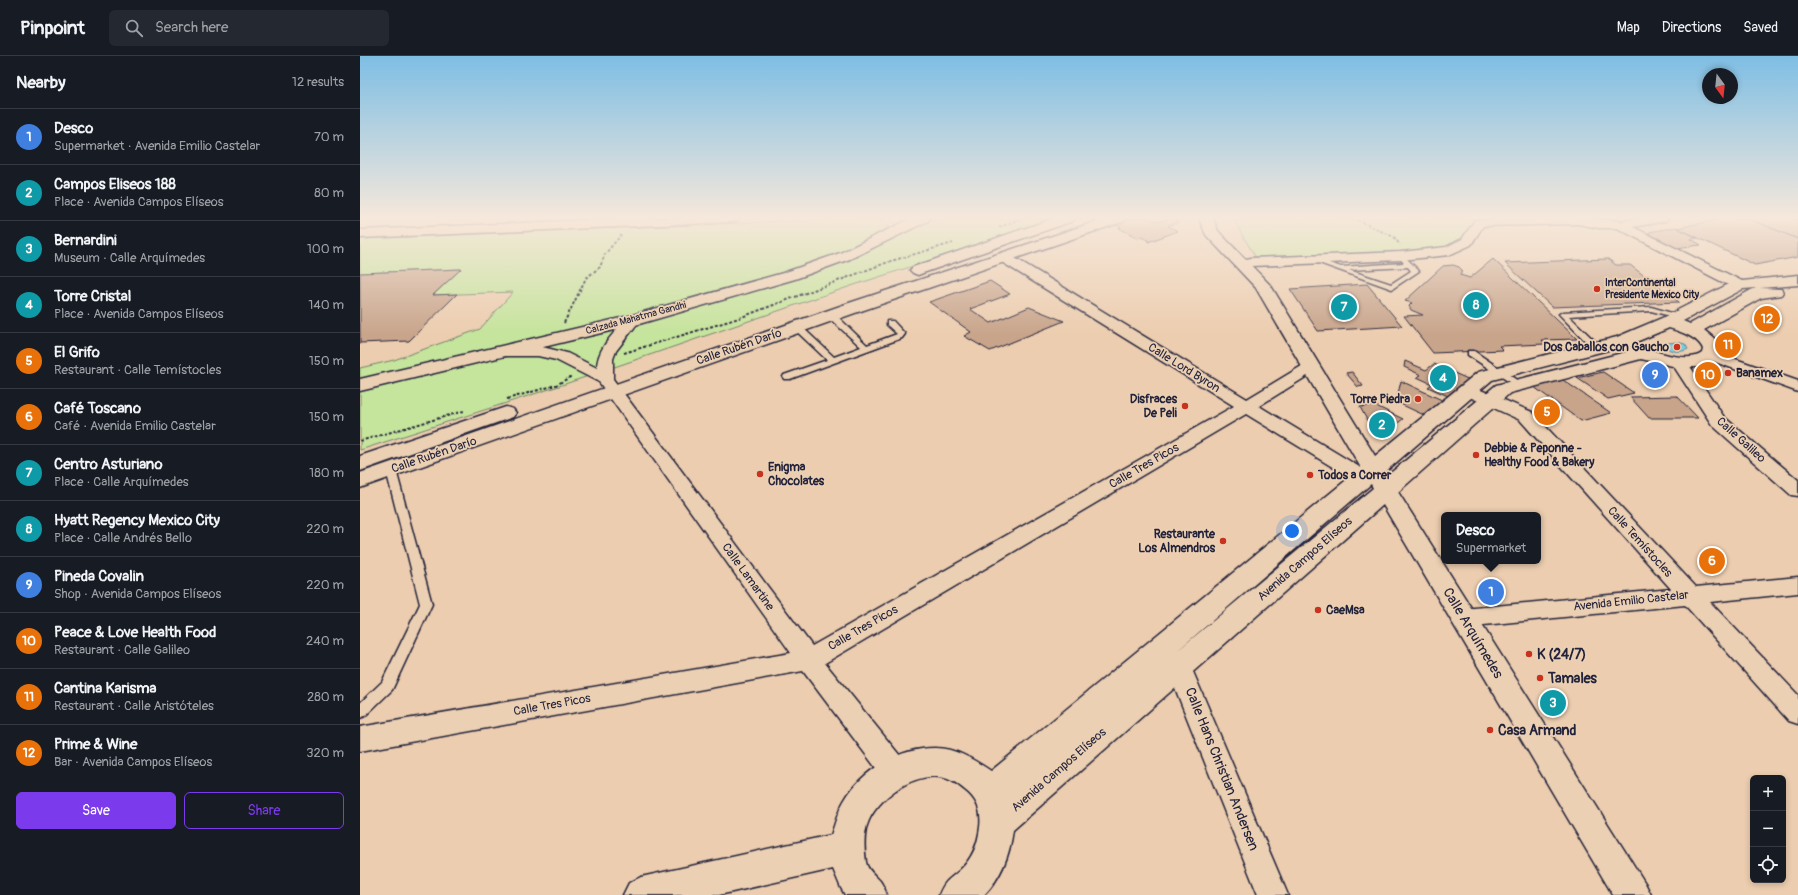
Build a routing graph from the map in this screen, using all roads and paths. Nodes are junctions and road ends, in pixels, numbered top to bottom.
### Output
1 (604, 257) edge
2 (842, 257) edge
3 (905, 257) edge
4 (960, 257) edge
5 (985, 257) edge
6 (1218, 257) edge
7 (1247, 257) edge
8 (1366, 257) edge
9 (1402, 257) edge
10 (1685, 257) edge
11 (1005, 258) joint
12 (1311, 259) junction
13 (1252, 262) junction
14 (1410, 265) junction
15 (1337, 269) junction
16 (1798, 280) edge
17 (1739, 285) junction
18 (1798, 290) edge
19 (1613, 307) dead end
20 (849, 309) junction
21 (831, 315) junction
22 (1668, 316) junction
23 (633, 320) junction
24 (890, 323) dead end
25 (797, 327) junction
26 (1692, 330) junction
27 (560, 337) junction
28 (1623, 342) junction
29 (865, 347) junction
30 (1597, 348) junction
31 (501, 351) junction
32 (1642, 353) junction
33 (1471, 354) dead end
34 (1710, 355) junction
35 (1306, 359) junction
36 (605, 360) junction
37 (832, 360) junction
38 (1679, 362) junction
39 (587, 368) junction
40 (787, 377) dead end
41 (1510, 378) junction
42 (360, 385) edge
43 (609, 385) junction
44 (1798, 387) edge
45 (1481, 395) junction
46 (505, 400) dead end
47 (1247, 406) junction
48 (468, 410) dead end
49 (360, 441) edge
50 (360, 464) edge
51 (391, 470) junction
52 (1374, 479) junction
53 (360, 481) edge
54 (1798, 490) edge
55 (1798, 585) edge
56 (1689, 595) junction
57 (1464, 618) junction
58 (1170, 658) junction
59 (809, 660) junction
60 (360, 712) edge
61 (1798, 713) edge
62 (360, 739) edge
63 (895, 771) junction
64 (990, 792) junction
65 (998, 822) junction
66 (846, 849) junction
67 (641, 895) edge
68 (869, 895) edge
69 (957, 895) edge
70 (1273, 895) edge
71 (1633, 895) edge

1 - 27 path
2 - 23 street, Calzada Mahatma Gandhi
3 - 36 path
4 - 43 street, Calle Rubén Darío
5 - 20 street
6 - 35 street, Calle Arquímedes
7 - 13 street, Calle Arquímedes
8 - 12 street
9 - 14 lane
10 - 17 street
11 - 20 street, Calle Rubén Darío
11 - 47 street, Calle Lord Byron
12 - 13 street
12 - 15 lane
13 - 35 street, Calle Arquímedes
14 - 15 lane
14 - 15 lane
16 - 17 street
17 - 22 street
18 - 26 street
19 - 22 lane
20 - 21 street, Calle Rubén Darío
21 - 25 street, Calle Rubén Darío
21 - 29 lane
22 - 26 street
22 - 28 street, Avenida Campos Elíseos
22 - 30 lane
23 - 27 street, Calzada Mahatma Gandhi
23 - 36 street
24 - 29 lane
25 - 37 lane
25 - 43 street, Calle Rubén Darío
26 - 34 street
27 - 31 street, Calzada Mahatma Gandhi
28 - 30 street, Avenida Campos Elíseos
28 - 32 street
29 - 37 lane
30 - 41 street, Avenida Campos Elíseos
31 - 39 street, Calle Lamartine
31 - 42 street, Calzada Mahatma Gandhi
32 - 38 street
32 - 41 street, Avenida Campos Elíseos
33 - 41 lane
34 - 38 street
34 - 44 street
35 - 47 street, Calle Tres Picos
35 - 52 street, Calle Arquímedes
36 - 43 street
37 - 40 lane
38 - 54 street, Calle Galileo
39 - 43 street, Calle Lamartine
39 - 46 path
41 - 45 street, Avenida Campos Elíseos
43 - 50 street, Calle Rubén Darío
43 - 51 street, Calle Rubén Darío
43 - 59 street, Calle Lamartine
45 - 52 street, Avenida Campos Elíseos
45 - 56 street, Calle Temístocles
47 - 52 street, Calle Lord Byron
47 - 59 street, Calle Tres Picos
48 - 49 path
51 - 53 street, Calle Rubén Darío
51 - 60 lane
52 - 57 street, Calle Arquímedes
52 - 58 street, Avenida Campos Elíseos
55 - 56 street, Avenida Emilio Castelar
56 - 57 street, Avenida Emilio Castelar
56 - 61 street, Calle Temístocles
57 - 71 street, Calle Arquímedes
58 - 64 street, Avenida Campos Elíseos
58 - 65 street, Avenida Campos Elíseos
58 - 70 street, Calle Hans Christian Andersen
59 - 62 street, Calle Tres Picos
59 - 63 street, Calle Lamartine
63 - 64 street
63 - 66 street
64 - 65 street
65 - 69 street
66 - 67 street
66 - 68 street

